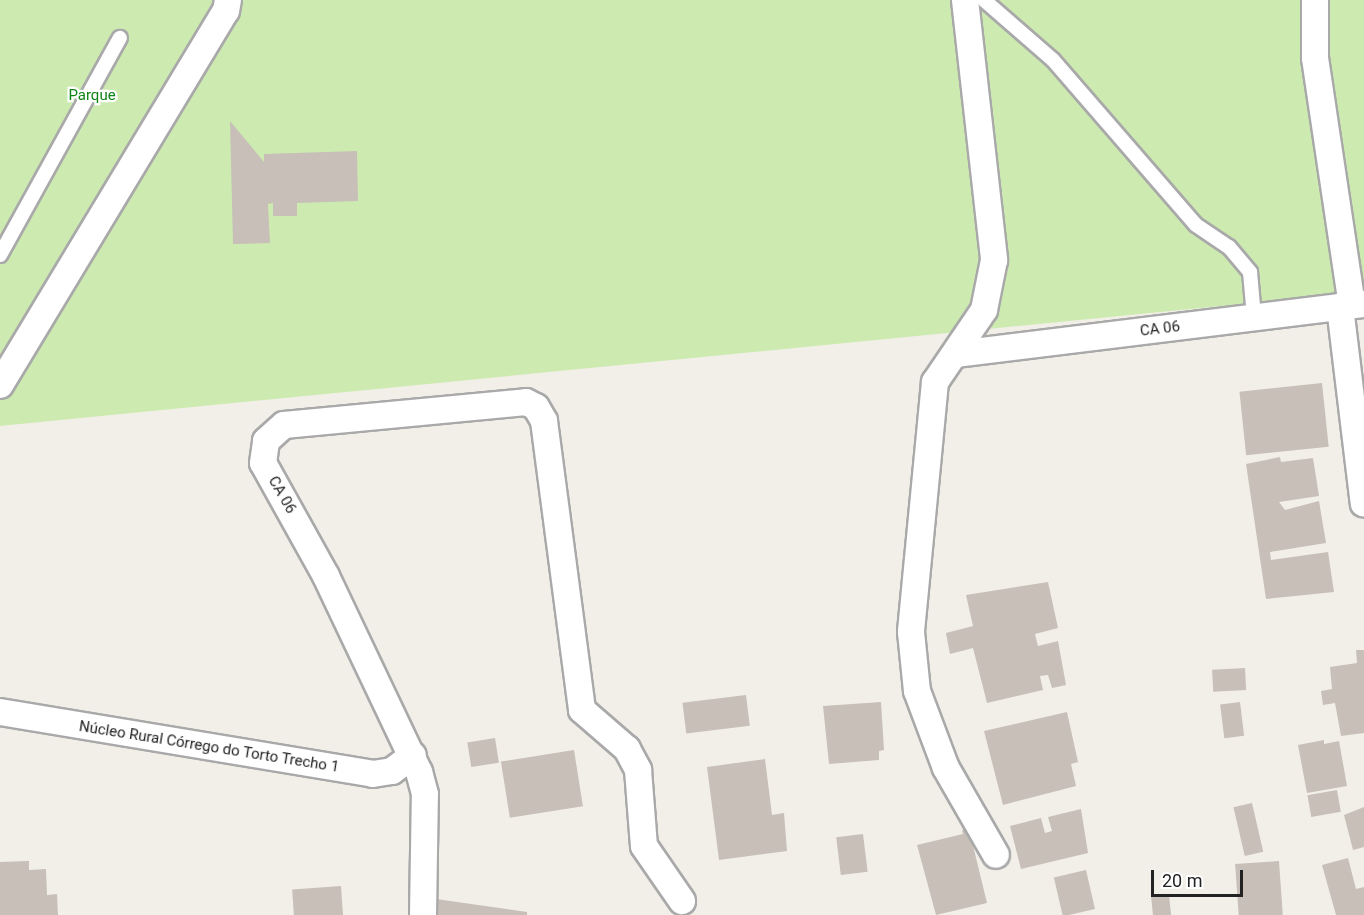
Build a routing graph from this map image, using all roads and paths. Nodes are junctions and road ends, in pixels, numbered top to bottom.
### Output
1 (228, 0) edge
2 (964, 0) edge
3 (984, 0) edge
4 (1315, 0) edge
5 (120, 38) dead end
6 (0, 255) edge
7 (1352, 305) edge
8 (1254, 317) junction
9 (956, 354) junction
10 (0, 385) edge
11 (1364, 504) edge
12 (0, 712) edge
13 (413, 755) junction
14 (996, 855) dead end
15 (682, 901) dead end
16 (423, 915) edge

1 - 10 street
2 - 9 street
3 - 8 lane
4 - 7 street
5 - 6 lane
7 - 8 street, CA 06
7 - 11 street
8 - 9 street, CA 06
9 - 14 street
12 - 13 street, Núcleo Rural Córrego do Torto Trecho 1
13 - 15 street, CA 06
13 - 16 street, CA 06

